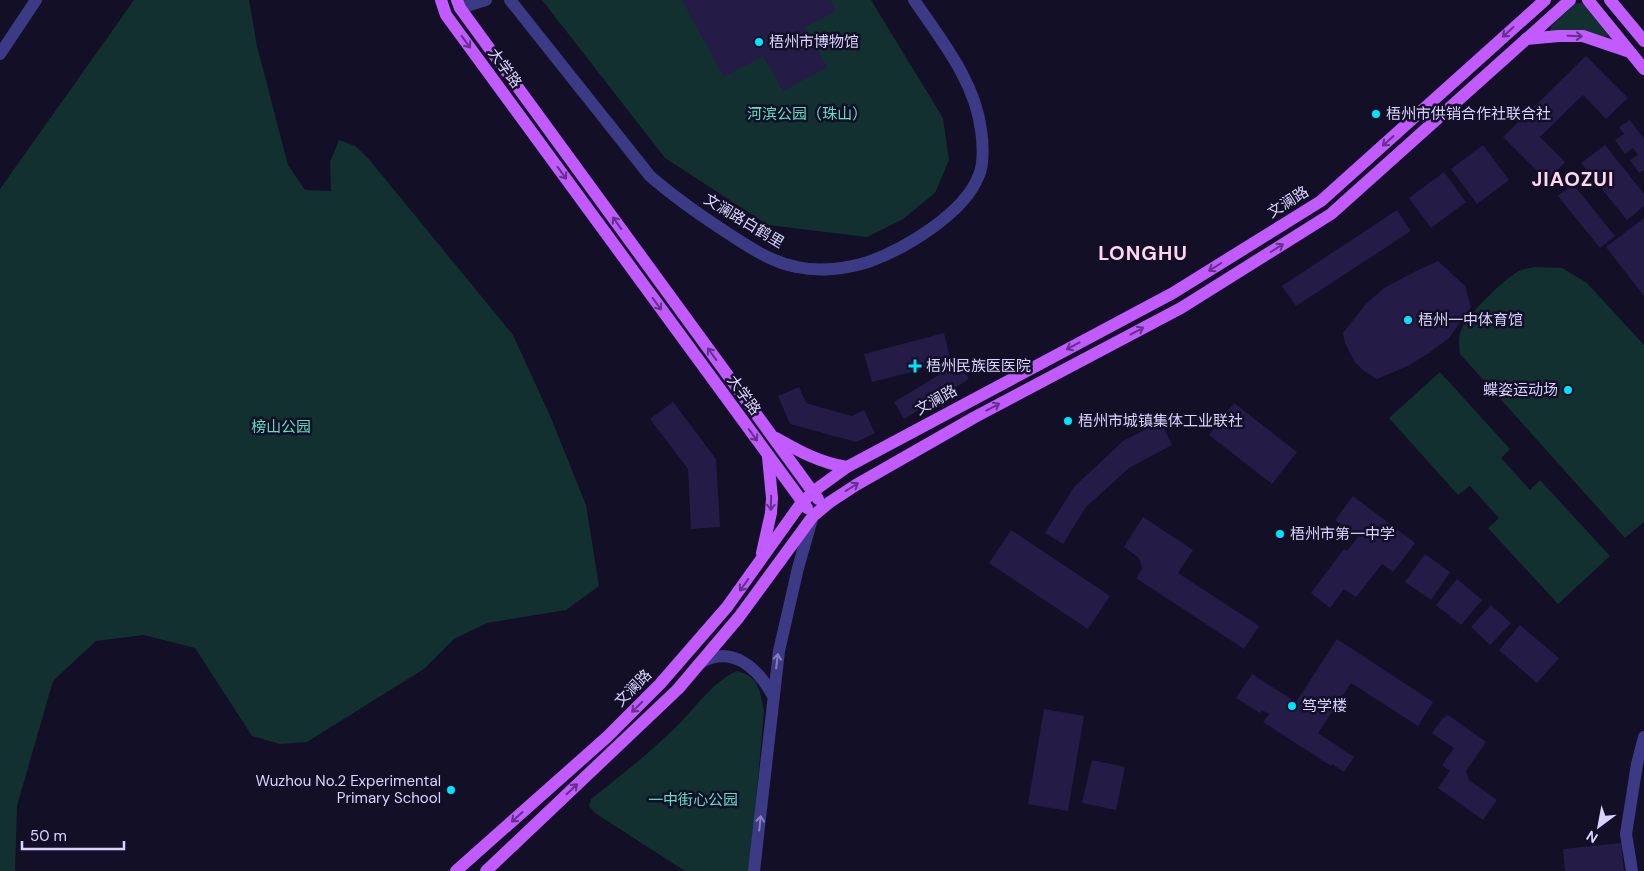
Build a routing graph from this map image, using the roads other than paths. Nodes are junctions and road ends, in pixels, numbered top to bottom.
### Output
1 (36, 0) edge
2 (441, 0) edge
3 (486, 0) edge
4 (510, 0) edge
5 (914, 0) edge
6 (1545, 0) edge
7 (1570, 0) edge
8 (1588, 0) edge
9 (1610, 0) edge
10 (458, 4) edge
11 (1526, 39) junction
12 (1644, 41) edge
13 (1630, 52) junction
14 (0, 54) edge
15 (1644, 68) edge
16 (772, 435) junction
17 (767, 454) junction
18 (847, 467) junction
19 (814, 492) junction
20 (802, 502) junction
21 (824, 507) junction
22 (813, 516) junction
23 (760, 562) junction
24 (700, 663) junction
25 (773, 696) junction
26 (1644, 737) edge
27 (456, 871) edge
28 (486, 871) edge
29 (754, 871) edge
30 (1632, 871) edge

1 - 14 street
2 -> 17 main road, 大学路
3 - 10 street
4 - 5 street, 文澜路白鹤里
6 -> 18 main road, 文澜路
7 - 11 main road, 文澜路
8 - 13 main road
9 - 12 main road
16 -> 10 main road, 大学路
11 -> 13 main road
21 -> 11 main road, 文澜路
13 - 15 main road
16 - 18 main road
16 - 19 main road, 大学路
17 - 20 main road, 大学路
17 -> 23 main road
18 - 19 main road, 文澜路
19 - 20 main road, 文澜路
19 - 21 main road, 大学路
20 - 22 main road, 大学路
20 - 23 main road, 文澜路
21 - 22 main road, 文澜路
22 - 24 main road, 文澜路
25 -> 22 street
23 -> 27 main road, 文澜路
24 - 25 street
28 -> 24 main road, 文澜路
29 -> 25 street
26 - 30 street

